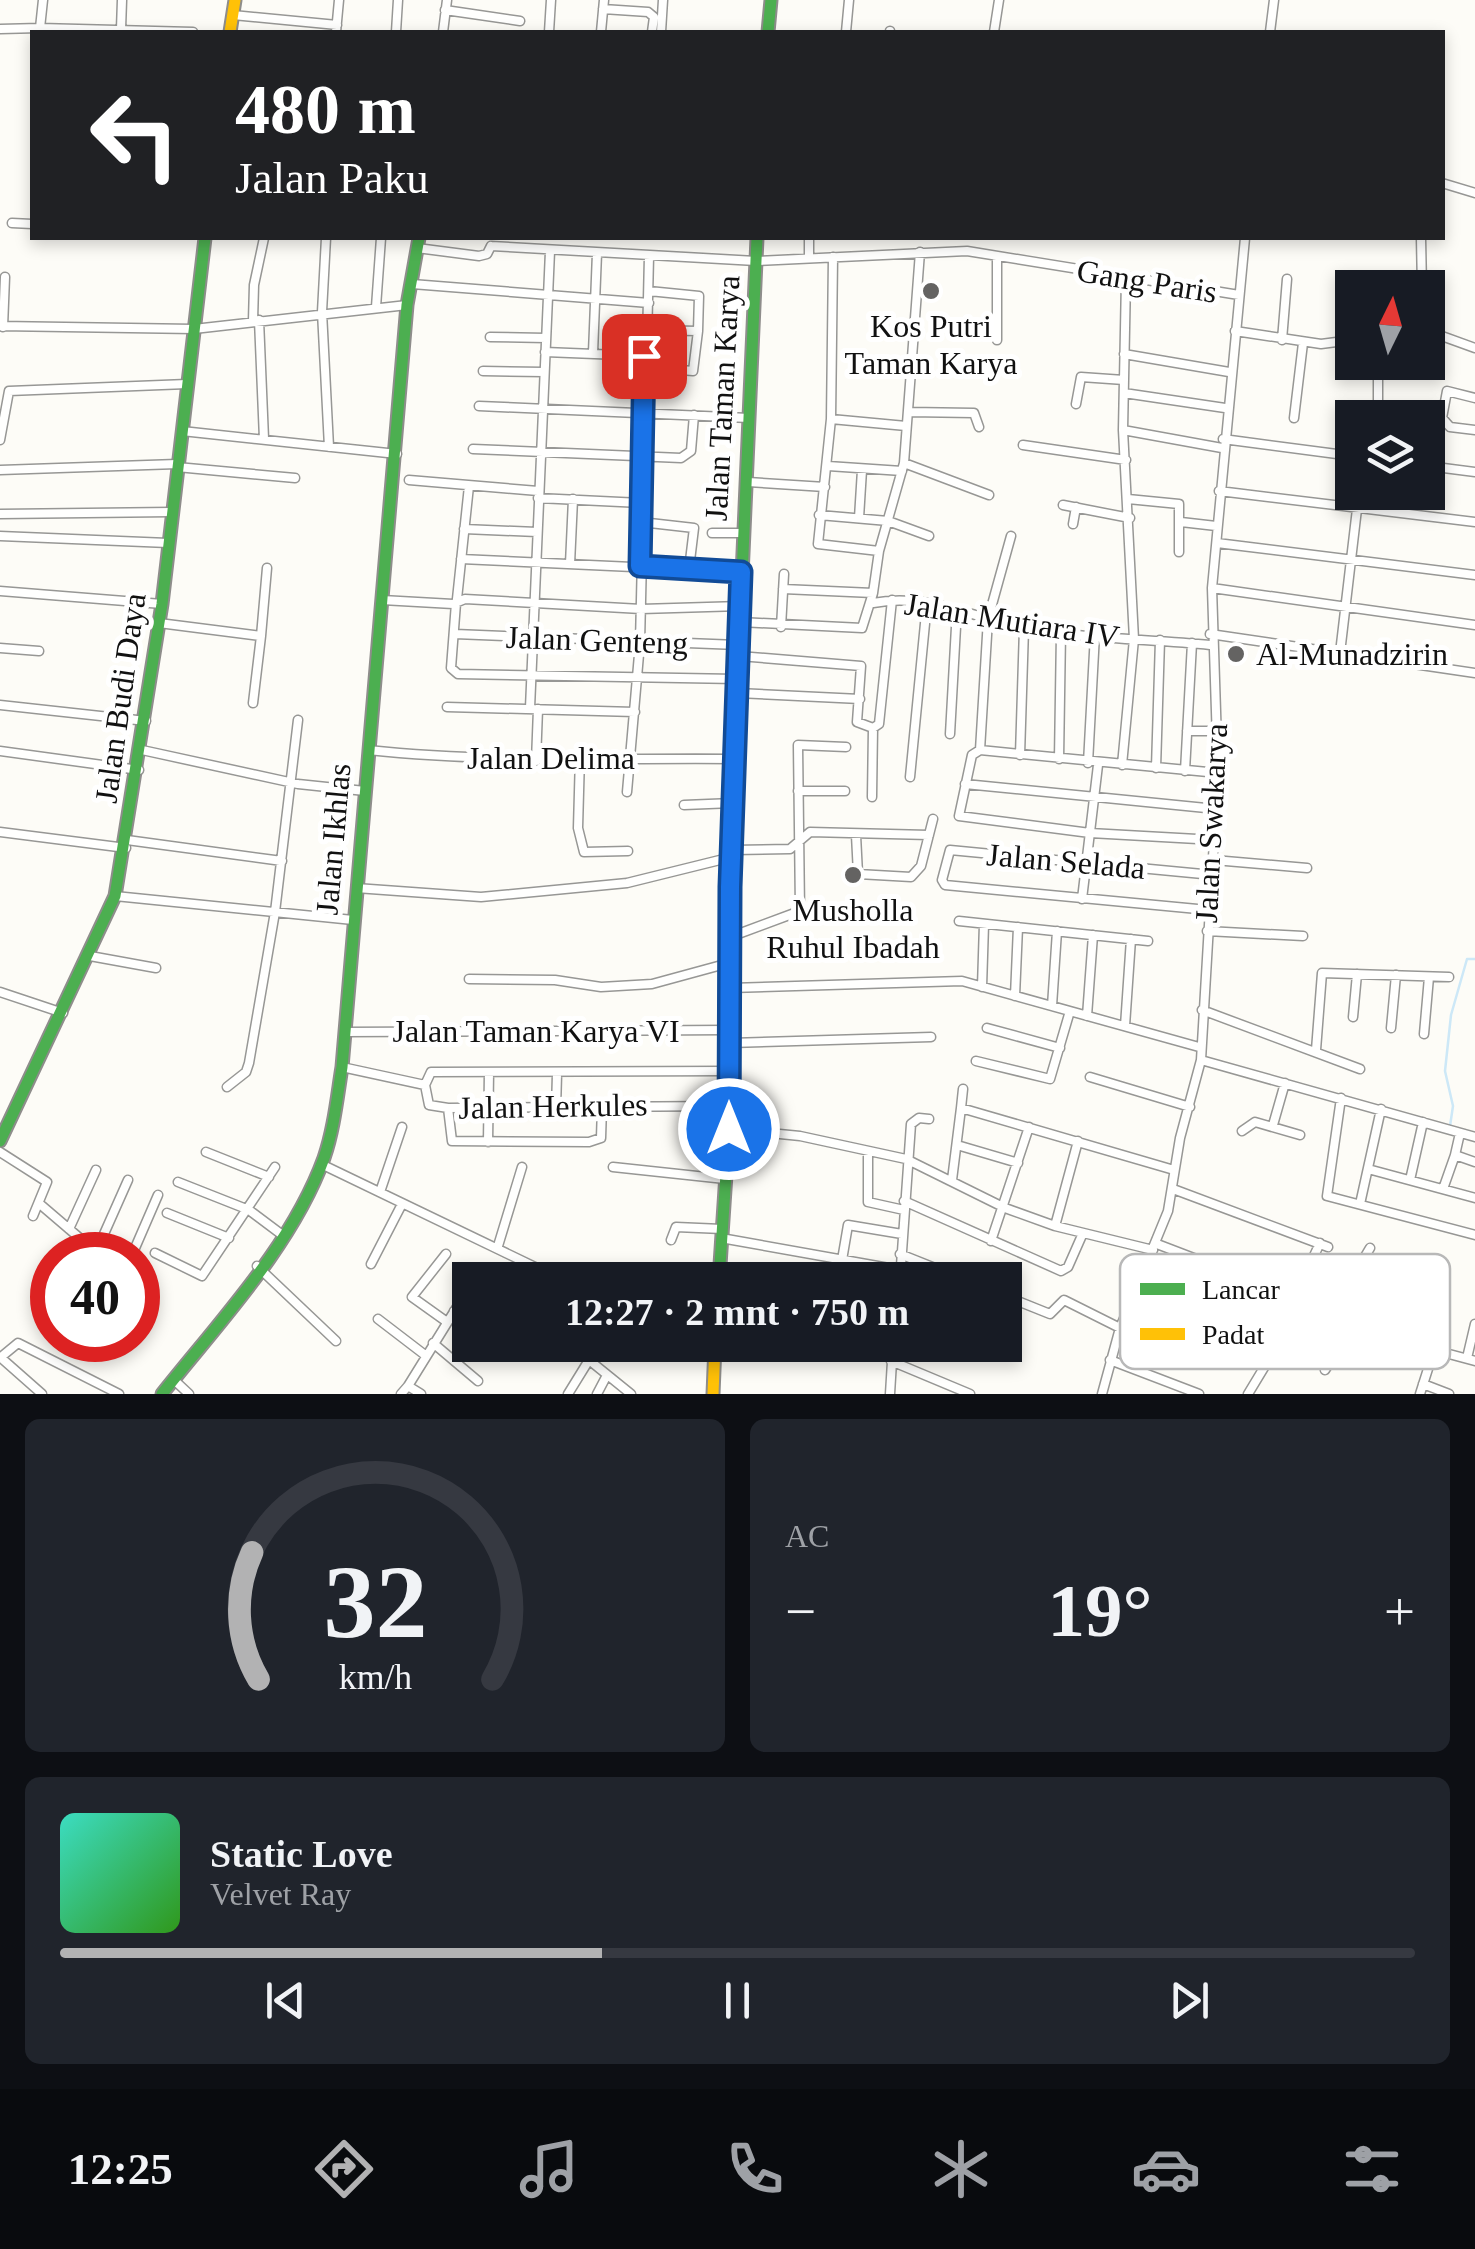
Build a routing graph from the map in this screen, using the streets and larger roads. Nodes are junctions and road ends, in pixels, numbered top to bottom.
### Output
1 (43, 0) edge
2 (122, 0) edge
3 (235, 0) edge
4 (339, 0) edge
5 (398, 0) edge
6 (551, 0) edge
7 (664, 0) edge
8 (771, 0) edge
9 (849, 0) edge
10 (999, 0) edge
11 (1274, 0) edge
12 (604, 4) edge
13 (446, 5) edge
14 (233, 14) junction
15 (293, 20) junction
16 (520, 21) dead end
17 (40, 28) junction
18 (0, 29) edge
19 (120, 29) junction
20 (337, 29) edge
21 (144, 30) edge
22 (230, 30) edge
23 (291, 30) edge
24 (396, 30) edge
25 (444, 30) edge
26 (548, 30) edge
27 (601, 30) edge
28 (652, 30) edge
29 (661, 30) edge
30 (768, 30) edge
31 (846, 30) edge
32 (994, 30) edge
33 (1270, 30) edge
34 (1445, 184) edge
35 (1475, 192) edge
36 (12, 223) dead end
37 (30, 224) edge
38 (204, 240) edge
39 (264, 240) edge
40 (326, 240) edge
41 (381, 240) edge
42 (458, 240) edge
43 (758, 240) edge
44 (810, 240) edge
45 (914, 240) edge
46 (968, 240) edge
47 (1245, 240) edge
48 (1421, 240) edge
49 (418, 242) edge
50 (492, 242) edge
51 (525, 242) edge
52 (550, 251) junction
53 (455, 252) junction
54 (916, 252) junction
55 (967, 252) junction
56 (597, 254) junction
57 (649, 256) junction
58 (834, 257) junction
59 (997, 257) junction
60 (808, 258) junction
61 (756, 260) junction
62 (1422, 270) edge
63 (5, 277) dead end
64 (1126, 279) junction
65 (1287, 280) dead end
66 (412, 284) junction
67 (649, 291) junction
68 (548, 295) junction
69 (1239, 295) junction
70 (2, 296) edge
71 (595, 297) junction
72 (649, 303) junction
73 (408, 305) junction
74 (376, 307) junction
75 (322, 312) junction
76 (256, 321) junction
77 (1, 326) edge
78 (194, 329) junction
79 (647, 330) junction
80 (698, 331) junction
81 (1234, 331) junction
82 (490, 337) dead end
83 (1445, 337) edge
84 (546, 338) junction
85 (997, 340) dead end
86 (1282, 340) junction
87 (1335, 341) edge
88 (1304, 342) junction
89 (1475, 348) edge
90 (545, 352) junction
91 (592, 354) junction
92 (1124, 354) junction
93 (644, 356) junction
94 (644, 367) junction
95 (483, 371) dead end
96 (544, 372) junction
97 (1230, 372) junction
98 (1124, 380) junction
99 (187, 384) junction
100 (1124, 393) junction
101 (1475, 398) edge
102 (1076, 404) dead end
103 (479, 406) dead end
104 (1226, 408) junction
105 (544, 410) junction
106 (909, 412) junction
107 (645, 414) junction
108 (694, 415) junction
109 (749, 418) junction
110 (1294, 418) dead end
111 (831, 419) junction
112 (906, 426) junction
113 (980, 427) dead end
114 (181, 430) junction
115 (1123, 430) junction
116 (1475, 430) edge
117 (0, 440) edge
118 (264, 440) junction
119 (1223, 444) junction
120 (1023, 445) dead end
121 (330, 447) junction
122 (473, 449) dead end
123 (541, 452) junction
124 (396, 454) junction
125 (1335, 454) edge
126 (644, 458) junction
127 (1126, 460) junction
128 (177, 466) junction
129 (828, 466) junction
130 (903, 467) junction
131 (1445, 468) edge
132 (0, 470) edge
133 (862, 470) junction
134 (1475, 472) edge
135 (295, 478) dead end
136 (409, 480) dead end
137 (748, 482) junction
138 (469, 486) junction
139 (825, 487) junction
140 (1220, 491) junction
141 (538, 494) junction
142 (989, 495) dead end
143 (573, 500) junction
144 (1128, 500) junction
145 (641, 503) junction
146 (1063, 505) dead end
147 (1335, 505) edge
148 (1076, 507) junction
149 (1357, 510) edge
150 (1374, 510) edge
151 (172, 512) junction
152 (0, 514) edge
153 (819, 515) junction
154 (859, 518) junction
155 (1130, 518) junction
156 (888, 521) junction
157 (641, 522) junction
158 (1181, 522) junction
159 (1475, 522) edge
160 (1074, 524) dead end
161 (1216, 526) junction
162 (464, 529) junction
163 (537, 532) junction
164 (712, 533) dead end
165 (743, 534) junction
166 (0, 536) edge
167 (929, 536) dead end
168 (1011, 536) dead end
169 (168, 543) junction
170 (1217, 543) junction
171 (879, 550) junction
172 (1179, 552) dead end
173 (461, 559) junction
174 (1353, 560) junction
175 (536, 562) junction
176 (570, 564) junction
177 (640, 566) junction
178 (267, 568) dead end
179 (689, 570) junction
180 (741, 572) junction
181 (784, 574) dead end
182 (1475, 575) edge
183 (1212, 588) junction
184 (783, 589) junction
185 (0, 592) edge
186 (873, 592) junction
187 (382, 600) junction
188 (892, 600) junction
189 (456, 601) junction
190 (162, 604) junction
191 (534, 604) junction
192 (873, 604) junction
193 (927, 604) junction
194 (741, 606) junction
195 (641, 608) junction
196 (956, 608) junction
197 (1346, 608) junction
198 (988, 618) junction
199 (740, 622) junction
200 (159, 623) junction
201 (1475, 625) edge
202 (782, 627) junction
203 (1024, 628) junction
204 (1061, 632) junction
205 (455, 634) junction
206 (1096, 634) junction
207 (1210, 634) junction
208 (261, 636) junction
209 (533, 638) junction
210 (1134, 639) junction
211 (1160, 640) junction
212 (640, 643) junction
213 (1192, 643) junction
214 (1210, 645) junction
215 (0, 648) edge
216 (39, 651) dead end
217 (738, 651) junction
218 (1340, 653) junction
219 (1475, 673) edge
220 (532, 676) junction
221 (638, 680) junction
222 (738, 686) junction
223 (860, 699) junction
224 (253, 702) dead end
225 (0, 705) edge
226 (447, 707) dead end
227 (534, 708) junction
228 (636, 712) junction
229 (146, 720) junction
230 (298, 720) dead end
231 (876, 726) junction
232 (1188, 730) junction
233 (1217, 731) junction
234 (950, 734) dead end
235 (846, 747) dead end
236 (0, 750) edge
237 (142, 750) junction
238 (368, 750) junction
239 (980, 750) junction
240 (1020, 755) junction
241 (580, 756) junction
242 (630, 758) junction
243 (734, 759) junction
244 (1059, 759) junction
245 (536, 760) junction
246 (1093, 764) junction
247 (1122, 765) junction
248 (1156, 768) junction
249 (139, 770) junction
250 (1185, 771) junction
251 (1218, 773) junction
252 (910, 776) dead end
253 (292, 781) junction
254 (965, 784) junction
255 (798, 791) junction
256 (845, 791) dead end
257 (364, 792) junction
258 (627, 792) dead end
259 (872, 798) dead end
260 (1094, 800) junction
261 (732, 803) junction
262 (684, 805) dead end
263 (1216, 808) junction
264 (933, 819) dead end
265 (0, 832) edge
266 (1090, 833) junction
267 (929, 834) junction
268 (856, 835) junction
269 (1215, 840) junction
270 (127, 844) junction
271 (798, 844) junction
272 (628, 851) dead end
273 (732, 853) junction
274 (1214, 860) junction
275 (282, 861) junction
276 (1086, 864) junction
277 (1307, 868) dead end
278 (1213, 875) junction
279 (356, 888) junction
280 (116, 896) junction
281 (1082, 900) junction
282 (1208, 910) junction
283 (275, 912) junction
284 (353, 920) junction
285 (959, 921) dead end
286 (984, 924) junction
287 (1018, 927) junction
288 (1207, 931) junction
289 (1057, 932) junction
290 (1093, 935) junction
291 (1304, 936) dead end
292 (730, 937) junction
293 (1130, 939) junction
294 (1148, 941) dead end
295 (90, 956) junction
296 (730, 963) junction
297 (156, 968) dead end
298 (1357, 974) junction
299 (1396, 976) junction
300 (1429, 976) junction
301 (1449, 977) dead end
302 (469, 979) dead end
303 (982, 987) junction
304 (730, 988) junction
305 (0, 992) edge
306 (1015, 996) junction
307 (1052, 1006) junction
308 (1202, 1010) junction
309 (1070, 1011) junction
310 (62, 1013) junction
311 (1088, 1016) junction
312 (1353, 1017) dead end
313 (1125, 1026) junction
314 (988, 1028) dead end
315 (1391, 1028) dead end
316 (344, 1032) junction
317 (1424, 1034) dead end
318 (730, 1037) junction
319 (932, 1037) dead end
320 (1199, 1047) junction
321 (1060, 1048) junction
322 (1316, 1050) junction
323 (1201, 1060) junction
324 (976, 1061) dead end
325 (342, 1067) junction
326 (1360, 1069) dead end
327 (730, 1071) junction
328 (489, 1072) junction
329 (557, 1074) junction
330 (1090, 1077) dead end
331 (1285, 1082) junction
332 (425, 1086) junction
333 (228, 1087) dead end
334 (963, 1089) dead end
335 (1341, 1098) junction
336 (730, 1106) junction
337 (602, 1107) junction
338 (1190, 1107) junction
339 (448, 1108) junction
340 (488, 1108) junction
341 (961, 1108) junction
342 (556, 1109) junction
343 (1380, 1109) junction
344 (930, 1119) dead end
345 (1423, 1122) junction
346 (1274, 1125) junction
347 (1029, 1126) junction
348 (402, 1127) dead end
349 (729, 1129) junction
350 (1242, 1131) dead end
351 (1460, 1133) junction
352 (1300, 1135) dead end
353 (1475, 1137) edge
354 (0, 1141) edge
355 (1078, 1141) junction
356 (488, 1142) junction
357 (957, 1145) junction
358 (0, 1152) edge
359 (206, 1152) dead end
360 (868, 1152) junction
361 (1454, 1155) junction
362 (906, 1158) junction
363 (1475, 1162) edge
364 (1018, 1163) junction
365 (321, 1164) junction
366 (614, 1166) dead end
367 (274, 1167) dead end
368 (522, 1167) dead end
369 (1368, 1169) junction
370 (96, 1170) dead end
371 (1174, 1170) junction
372 (268, 1177) junction
373 (726, 1179) junction
374 (128, 1180) dead end
375 (952, 1180) junction
376 (1410, 1180) junction
377 (178, 1182) dead end
378 (1173, 1189) junction
379 (1443, 1190) junction
380 (380, 1192) junction
381 (158, 1195) dead end
382 (1475, 1198) edge
383 (402, 1204) junction
384 (1360, 1204) junction
385 (41, 1205) junction
386 (904, 1206) junction
387 (1005, 1208) junction
388 (250, 1210) junction
389 (168, 1213) dead end
390 (33, 1216) dead end
391 (1055, 1226) junction
392 (69, 1228) junction
393 (74, 1232) edge
394 (107, 1232) edge
395 (142, 1232) edge
396 (1083, 1233) junction
397 (280, 1234) junction
398 (721, 1234) junction
399 (902, 1234) junction
400 (1475, 1236) edge
401 (229, 1238) junction
402 (671, 1240) dead end
403 (990, 1241) junction
404 (498, 1246) junction
405 (1155, 1247) junction
406 (1370, 1248) dead end
407 (446, 1254) dead end
408 (900, 1254) junction
409 (1152, 1254) edge
410 (1176, 1254) edge
411 (1319, 1254) edge
412 (1366, 1254) edge
413 (160, 1256) edge
414 (842, 1260) junction
415 (528, 1262) edge
416 (719, 1262) edge
417 (850, 1262) edge
418 (900, 1262) edge
419 (920, 1262) edge
420 (371, 1264) dead end
421 (257, 1266) junction
422 (1022, 1303) edge
423 (452, 1315) edge
424 (378, 1319) dead end
425 (447, 1322) junction
426 (1475, 1324) edge
427 (1120, 1328) joint
428 (336, 1341) dead end
429 (433, 1343) junction
430 (426, 1356) junction
431 (0, 1357) edge
432 (1110, 1360) junction
433 (1471, 1360) edge
434 (714, 1362) edge
435 (892, 1362) joint
436 (1120, 1364) edge
437 (1133, 1369) edge
438 (1263, 1369) edge
439 (607, 1375) junction
440 (174, 1379) junction
441 (478, 1380) dead end
442 (408, 1386) junction
443 (1422, 1389) edge
444 (42, 1394) edge
445 (119, 1394) edge
446 (162, 1394) edge
447 (189, 1394) edge
448 (401, 1394) edge
449 (421, 1394) edge
450 (568, 1394) edge
451 (597, 1394) edge
452 (631, 1394) edge
453 (713, 1394) edge
454 (890, 1394) edge
455 (970, 1394) edge
456 (1102, 1394) edge
457 (1198, 1394) edge
458 (1248, 1394) edge
459 (1449, 1394) edge

1 - 17 street
2 - 19 street
3 - 14 street
4 - 20 street
5 - 24 street
6 - 26 street
7 - 29 street
8 - 30 street
9 - 31 street
10 - 32 street
11 - 33 street
12 - 27 street
12 - 28 street
13 - 16 street
13 - 25 street
14 - 15 street
14 - 22 street
15 - 20 street
15 - 23 street
17 - 18 street
17 - 19 street
19 - 21 street
34 - 35 street
36 - 37 street
38 - 78 street, Jalan Budi Daya
39 - 76 street
40 - 75 street
41 - 74 street
42 - 53 street
43 - 61 street, Jalan Taman Karya
44 - 60 street
45 - 54 street
46 - 55 street
47 - 69 street, Jalan Swakarya
48 - 62 street
49 - 53 street
49 - 66 street, Jalan Ikhlas
50 - 51 street, Gang Paris
50 - 53 street
51 - 52 street, Gang Paris
52 - 56 street, Gang Paris
52 - 68 street
54 - 55 street, Gang Paris
54 - 58 street, Gang Paris
54 - 106 street
55 - 59 street, Gang Paris
56 - 57 street, Gang Paris
56 - 71 street
57 - 61 street, Gang Paris
57 - 67 street
58 - 60 street, Gang Paris
58 - 111 street
59 - 64 street, Gang Paris
59 - 85 street
60 - 61 street, Gang Paris
61 - 109 street, Jalan Taman Karya
63 - 70 street
64 - 69 street, Gang Paris
64 - 92 street
65 - 86 street
66 - 68 street
66 - 73 street, Jalan Ikhlas
67 - 72 street
67 - 80 street
68 - 71 street
68 - 84 street
69 - 81 street, Jalan Swakarya
70 - 77 street
71 - 72 street
71 - 91 street
72 - 79 street
73 - 74 street
73 - 124 street, Jalan Ikhlas
74 - 75 street
75 - 76 street
75 - 121 street
76 - 78 street
76 - 118 street
77 - 78 street
78 - 99 street, Jalan Budi Daya
79 - 80 street
79 - 93 street
80 - 94 street
81 - 86 street
81 - 97 street, Jalan Swakarya
82 - 84 street
83 - 89 street
84 - 90 street
86 - 88 street
87 - 88 street
88 - 110 street
90 - 91 street
90 - 96 street
91 - 93 street
92 - 97 street
92 - 98 street
93 - 94 street
94 - 107 street
95 - 96 street
96 - 105 street
97 - 104 street, Jalan Swakarya
98 - 100 street
98 - 102 street
99 - 114 street, Jalan Budi Daya
99 - 117 street
100 - 104 street
100 - 115 street
101 - 116 street
103 - 105 street
104 - 119 street, Jalan Swakarya
105 - 107 street
105 - 123 street
106 - 112 street
106 - 113 street
107 - 108 street
107 - 126 street
108 - 109 street
108 - 126 street
109 - 137 street, Jalan Taman Karya
111 - 112 street
111 - 129 street
112 - 130 street
114 - 118 street
114 - 128 street, Jalan Budi Daya
115 - 119 street
115 - 127 street
118 - 121 street
119 - 125 street
119 - 140 street, Jalan Swakarya
120 - 127 street
121 - 124 street
122 - 123 street
123 - 126 street
123 - 141 street
124 - 187 street, Jalan Ikhlas
126 - 145 street
127 - 144 street
128 - 132 street
128 - 135 street
128 - 151 street, Jalan Budi Daya
129 - 133 street
129 - 139 street
130 - 133 street
130 - 142 street
130 - 156 street
131 - 134 street
133 - 154 street
136 - 138 street
137 - 139 street
137 - 165 street, Jalan Taman Karya
138 - 141 street
138 - 162 street
139 - 153 street
140 - 147 street
140 - 161 street, Jalan Swakarya
141 - 143 street
141 - 163 street
143 - 145 street
143 - 176 street
144 - 155 street
144 - 158 street
145 - 157 street
146 - 148 street
148 - 155 street
148 - 160 street
149 - 174 street
150 - 159 street
151 - 152 street
151 - 169 street, Jalan Budi Daya
153 - 154 street
153 - 171 street
154 - 156 street
155 - 210 street
156 - 167 street
156 - 171 street
157 - 177 street
157 - 179 street
158 - 161 street
158 - 172 street
161 - 170 street, Jalan Swakarya
162 - 163 street
162 - 173 street
163 - 175 street
164 - 165 street
165 - 180 street, Jalan Taman Karya
166 - 169 street
168 - 198 street
169 - 190 street, Jalan Budi Daya
170 - 174 street
170 - 183 street, Jalan Swakarya
171 - 186 street
173 - 175 street
173 - 189 street
174 - 182 street
174 - 197 street
175 - 176 street
175 - 191 street
176 - 177 street
177 - 179 street
177 - 195 street
178 - 208 street
179 - 180 street
180 - 194 street, Jalan Taman Karya
181 - 184 street
183 - 197 street
183 - 207 street, Jalan Swakarya
184 - 186 street
184 - 202 street
185 - 190 street
186 - 192 street
187 - 189 street
187 - 238 street, Jalan Ikhlas
188 - 192 street, Jalan Mutiara IV
188 - 193 street, Jalan Mutiara IV
188 - 231 street
189 - 191 street
189 - 205 street
190 - 200 street, Jalan Budi Daya
191 - 195 street
191 - 209 street
192 - 202 street
193 - 196 street, Jalan Mutiara IV
193 - 252 street
194 - 195 street
194 - 199 street, Jalan Taman Karya
195 - 212 street
196 - 198 street, Jalan Mutiara IV
196 - 234 street
197 - 201 street
197 - 218 street
198 - 203 street, Jalan Mutiara IV
198 - 239 street
199 - 202 street
199 - 217 street, Jalan Taman Karya
200 - 208 street
200 - 229 street, Jalan Budi Daya
203 - 204 street, Jalan Mutiara IV
203 - 240 street
204 - 206 street, Jalan Mutiara IV
204 - 244 street
205 - 209 street, Jalan Genteng
205 - 220 street
206 - 210 street, Jalan Mutiara IV
206 - 246 street
207 - 214 street, Jalan Swakarya
207 - 218 street
208 - 224 street
209 - 212 street, Jalan Genteng
209 - 220 street
210 - 211 street, Jalan Mutiara IV
210 - 247 street
211 - 213 street, Jalan Mutiara IV
211 - 248 street
212 - 217 street, Jalan Genteng
212 - 221 street
213 - 214 street, Jalan Mutiara IV
213 - 232 street
214 - 233 street, Jalan Swakarya
215 - 216 street
217 - 222 street, Jalan Taman Karya
217 - 223 street, Jalan Genteng
218 - 219 street
220 - 221 street
220 - 227 street
221 - 222 street
221 - 228 street
222 - 223 street
222 - 243 street, Jalan Taman Karya
223 - 231 street
225 - 229 street
226 - 227 street
227 - 228 street
227 - 245 street
228 - 242 street
229 - 237 street, Jalan Budi Daya
230 - 253 street
231 - 259 street
232 - 233 street
232 - 250 street
233 - 251 street, Jalan Swakarya
235 - 255 street
236 - 249 street
237 - 249 street, Jalan Budi Daya
237 - 253 street
238 - 245 street, Jalan Delima
238 - 257 street, Jalan Ikhlas
239 - 240 street
239 - 254 street
240 - 244 street
241 - 242 street, Jalan Delima
241 - 245 street, Jalan Delima
241 - 272 street
242 - 243 street, Jalan Delima
242 - 258 street
243 - 261 street, Jalan Taman Karya
244 - 246 street
246 - 247 street
246 - 260 street
247 - 248 street
248 - 250 street
249 - 270 street, Jalan Budi Daya
250 - 251 street
251 - 263 street, Jalan Swakarya
253 - 257 street
253 - 275 street
254 - 260 street
254 - 266 street
255 - 256 street
255 - 271 street
257 - 279 street, Jalan Ikhlas
260 - 263 street
260 - 266 street
261 - 262 street
261 - 273 street, Jalan Taman Karya
263 - 269 street, Jalan Swakarya
264 - 267 street
265 - 270 street
266 - 269 street
266 - 276 street
267 - 268 street
267 - 268 street
268 - 271 street
269 - 274 street, Jalan Swakarya
270 - 275 street
270 - 280 street, Jalan Budi Daya
271 - 273 street
271 - 292 street
273 - 279 street
273 - 292 street, Jalan Taman Karya
274 - 277 street
274 - 278 street, Jalan Swakarya
275 - 283 street
276 - 278 street, Jalan Selada
276 - 281 street
276 - 281 street, Jalan Selada
278 - 282 street, Jalan Swakarya
279 - 284 street, Jalan Ikhlas
280 - 283 street
280 - 295 street, Jalan Budi Daya
281 - 282 street
282 - 288 street, Jalan Swakarya
283 - 284 street
283 - 333 street
284 - 316 street, Jalan Ikhlas
285 - 286 street
286 - 287 street
286 - 303 street
287 - 289 street
287 - 306 street
288 - 291 street
288 - 308 street, Jalan Swakarya
289 - 290 street
289 - 307 street
290 - 293 street
290 - 311 street
292 - 296 street, Jalan Taman Karya
293 - 294 street
293 - 313 street
295 - 297 street
295 - 310 street, Jalan Budi Daya
296 - 302 street
296 - 304 street, Jalan Taman Karya
298 - 299 street
298 - 312 street
298 - 322 street
299 - 300 street
299 - 315 street
300 - 301 street
300 - 317 street
303 - 304 street
303 - 306 street
304 - 318 street, Jalan Taman Karya
305 - 310 street
306 - 307 street
307 - 309 street
308 - 320 street, Jalan Swakarya
308 - 322 street
309 - 311 street
309 - 321 street
310 - 354 street, Jalan Budi Daya
311 - 313 street
313 - 320 street
314 - 321 street
316 - 318 street, Jalan Taman Karya VI
316 - 325 street, Jalan Ikhlas
318 - 319 street, Jalan Taman Karya VI
318 - 327 street, Jalan Taman Karya
320 - 323 street, Jalan Swakarya
321 - 324 street
322 - 326 street
323 - 331 street
323 - 338 street, Jalan Swakarya
325 - 332 street
325 - 365 street, Jalan Ikhlas
327 - 329 street
327 - 336 street, Jalan Taman Karya
328 - 329 street
328 - 332 street
328 - 340 street
329 - 342 street
330 - 338 street
331 - 335 street
331 - 346 street
332 - 339 street, Jalan Herkules
334 - 341 street
335 - 343 street
335 - 384 street
336 - 337 street, Jalan Herkules
336 - 349 street, Jalan Taman Karya
337 - 342 street, Jalan Herkules
337 - 356 street
338 - 371 street, Jalan Swakarya
339 - 340 street, Jalan Herkules
339 - 356 street
340 - 342 street, Jalan Herkules
340 - 356 street
341 - 347 street
341 - 357 street
343 - 345 street
343 - 369 street
344 - 362 street
345 - 351 street
345 - 376 street
346 - 350 street
346 - 352 street
347 - 355 street
347 - 364 street
348 - 380 street
349 - 360 street
349 - 373 street, Jalan Taman Karya
351 - 353 street
351 - 361 street
355 - 371 street
355 - 391 street
357 - 364 street
357 - 375 street
358 - 385 street
359 - 372 street
360 - 362 street
360 - 386 street
361 - 363 street
361 - 379 street
362 - 375 street
362 - 386 street
364 - 387 street
365 - 380 street
365 - 397 street, Jalan Ikhlas
366 - 373 street
367 - 372 street
368 - 404 street
369 - 376 street
369 - 384 street
370 - 392 street
371 - 378 street, Jalan Swakarya
372 - 388 street
373 - 398 street, Jalan Taman Karya
374 - 394 street
375 - 387 street
376 - 379 street
377 - 388 street
378 - 405 street, Jalan Swakarya
378 - 411 street
379 - 382 street
380 - 383 street
381 - 395 street
383 - 404 street
383 - 420 street
384 - 400 street
385 - 390 street
385 - 392 street
386 - 399 street
386 - 403 street
387 - 391 street
387 - 403 street
388 - 397 street
388 - 401 street
389 - 401 street
391 - 396 street
392 - 393 street
396 - 403 street
396 - 405 street
397 - 421 street, Jalan Ikhlas
398 - 402 street
398 - 414 street
398 - 416 street, Jalan Taman Karya
399 - 408 street
399 - 414 street
401 - 413 street
404 - 415 street
405 - 409 street, Jalan Swakarya
405 - 410 street
406 - 412 street
407 - 425 street
408 - 418 street
408 - 419 street
414 - 417 street
421 - 428 street
421 - 440 street, Jalan Ikhlas
422 - 427 street
423 - 425 street
424 - 430 street
425 - 429 street
426 - 433 street
427 - 432 street, Jalan Swakarya
429 - 430 street
429 - 441 street
430 - 442 street
431 - 444 street
431 - 445 street
432 - 436 street
432 - 456 street, Jalan Swakarya
434 - 453 street
435 - 454 street
435 - 455 street
437 - 457 street
438 - 458 street
439 - 450 street
439 - 451 street
439 - 452 street
440 - 446 street, Jalan Ikhlas
440 - 447 street
442 - 448 street
442 - 449 street
443 - 459 street

